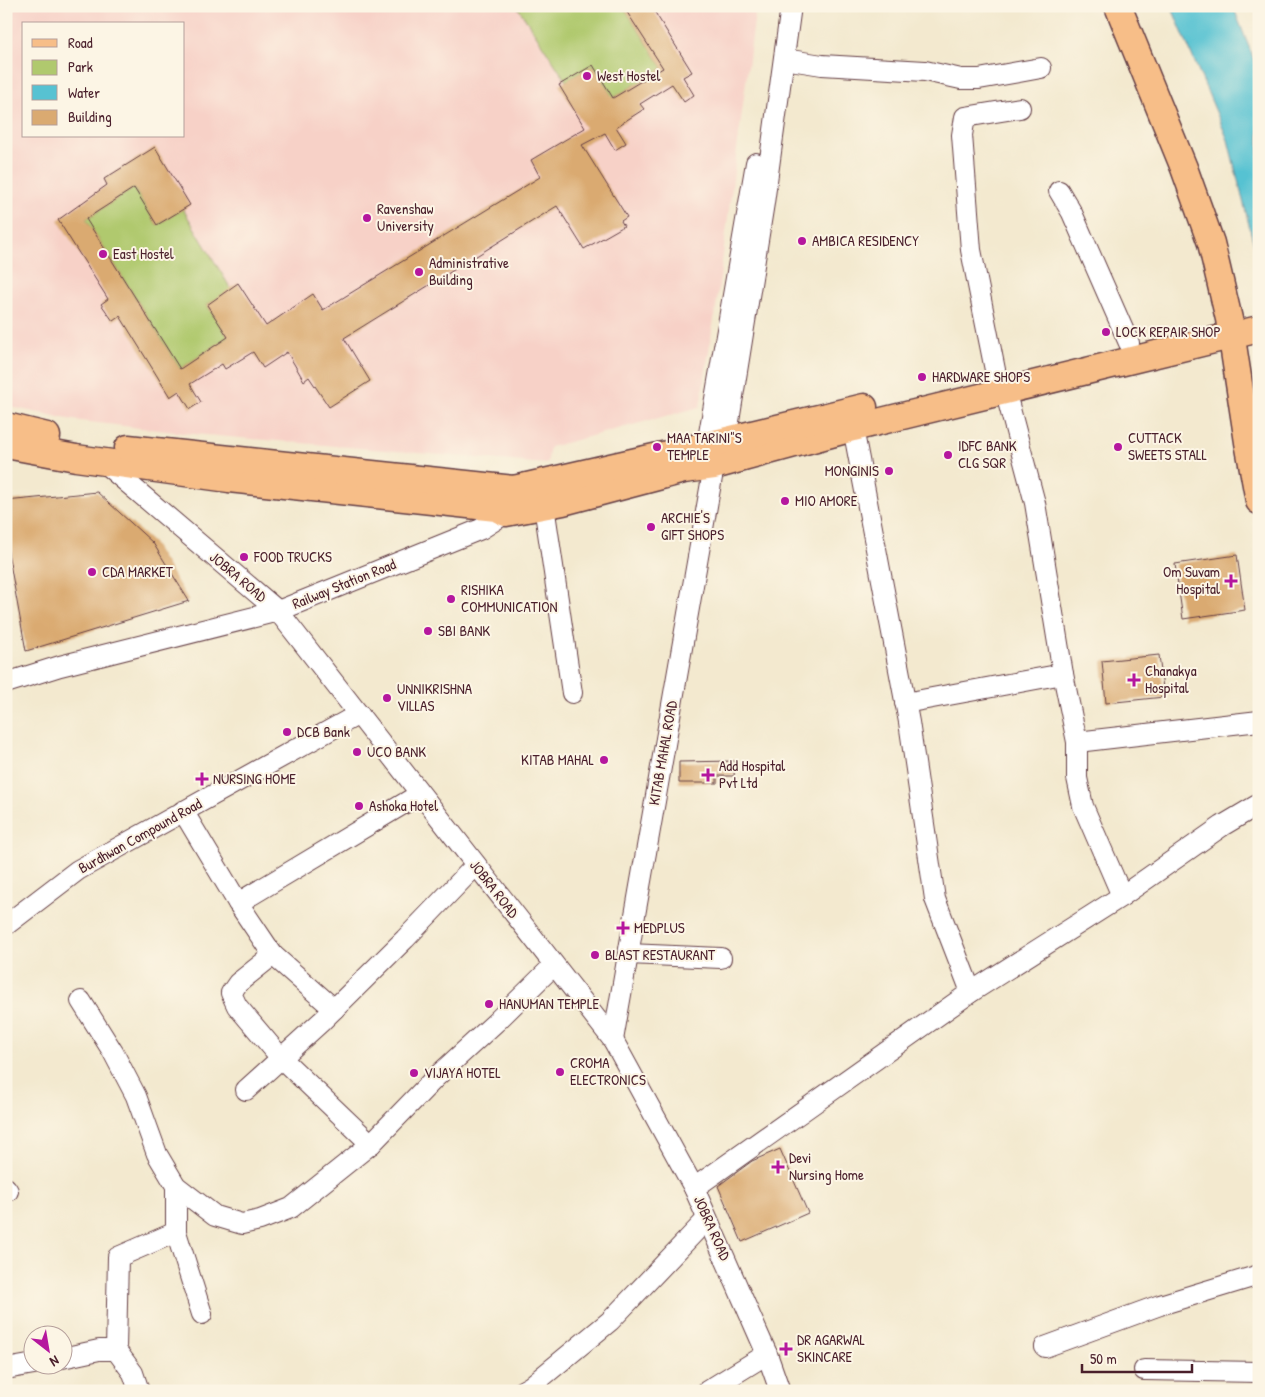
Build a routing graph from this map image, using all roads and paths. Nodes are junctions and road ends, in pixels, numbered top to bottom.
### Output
1 (781, 6) edge
2 (791, 6) edge
3 (1118, 6) edge
4 (784, 59) junction
5 (1041, 68) dead end
6 (1020, 108) dead end
7 (1059, 191) dead end
8 (1243, 324) edge
9 (1129, 343) junction
10 (1001, 382) junction
11 (6, 426) edge
12 (852, 428) junction
13 (6, 445) edge
14 (716, 450) junction
15 (95, 453) junction
16 (510, 501) junction
17 (1259, 501) edge
18 (544, 506) junction
19 (278, 611) junction
20 (1063, 674) junction
21 (6, 683) edge
22 (572, 693) dead end
23 (905, 703) junction
24 (359, 714) junction
25 (1259, 721) edge
26 (1076, 742) junction
27 (420, 794) junction
28 (1259, 804) edge
29 (183, 812) junction
30 (476, 865) junction
31 (1122, 896) junction
32 (238, 903) junction
33 (6, 925) edge
34 (273, 954) junction
35 (628, 954) junction
36 (720, 958) dead end
37 (554, 965) junction
38 (971, 992) junction
39 (81, 1001) dead end
40 (334, 1009) junction
41 (613, 1040) junction
42 (281, 1058) junction
43 (246, 1090) dead end
44 (371, 1144) junction
45 (176, 1186) junction
46 (694, 1188) junction
47 (707, 1219) junction
48 (176, 1232) junction
49 (1259, 1275) edge
50 (202, 1314) dead end
51 (1046, 1347) dead end
52 (116, 1350) junction
53 (767, 1354) junction
54 (72, 1356) edge
55 (22, 1366) edge
56 (6, 1369) edge
57 (1144, 1370) dead end
58 (1259, 1372) edge
59 (139, 1391) edge
60 (522, 1391) edge
61 (707, 1391) edge
62 (780, 1391) edge

1 - 14 street
2 - 4 street
3 - 8 main road
4 - 5 street
4 - 14 street
6 - 10 street
7 - 9 street
8 - 9 main road
8 - 10 main road
8 - 17 main road
9 - 10 main road
10 - 12 main road
10 - 14 main road
10 - 20 street
11 - 15 main road
12 - 14 main road
12 - 23 street
13 - 15 main road
14 - 16 main road
14 - 18 main road
14 - 35 street, KITAB MAHAL ROAD
15 - 16 main road
15 - 19 street, JOBRA ROAD
16 - 18 main road
16 - 19 street, Railway Station Road
18 - 22 street
19 - 21 street, Railway Station Road
19 - 24 street, JOBRA ROAD
20 - 23 street
20 - 26 street
23 - 38 street
24 - 27 street, JOBRA ROAD
24 - 29 street, Burdhwan Compound Road
25 - 26 street
26 - 31 street
27 - 30 street, JOBRA ROAD
27 - 32 street
28 - 31 street
29 - 32 street
29 - 33 street, Burdhwan Compound Road
30 - 37 street, JOBRA ROAD
30 - 40 street
31 - 38 street
32 - 34 street
34 - 40 street
34 - 42 street
35 - 36 street
35 - 41 street, KITAB MAHAL ROAD
37 - 41 street, JOBRA ROAD
37 - 44 street
38 - 46 street
39 - 45 street
40 - 42 street
41 - 46 street, JOBRA ROAD
42 - 43 street
42 - 44 street
44 - 45 street
45 - 48 street
46 - 47 street, JOBRA ROAD
47 - 53 street, JOBRA ROAD
47 - 60 street
48 - 50 street
48 - 52 street
49 - 51 street
52 - 54 street
52 - 59 street
53 - 61 street
53 - 62 street, JOBRA ROAD
55 - 56 street
57 - 58 street

